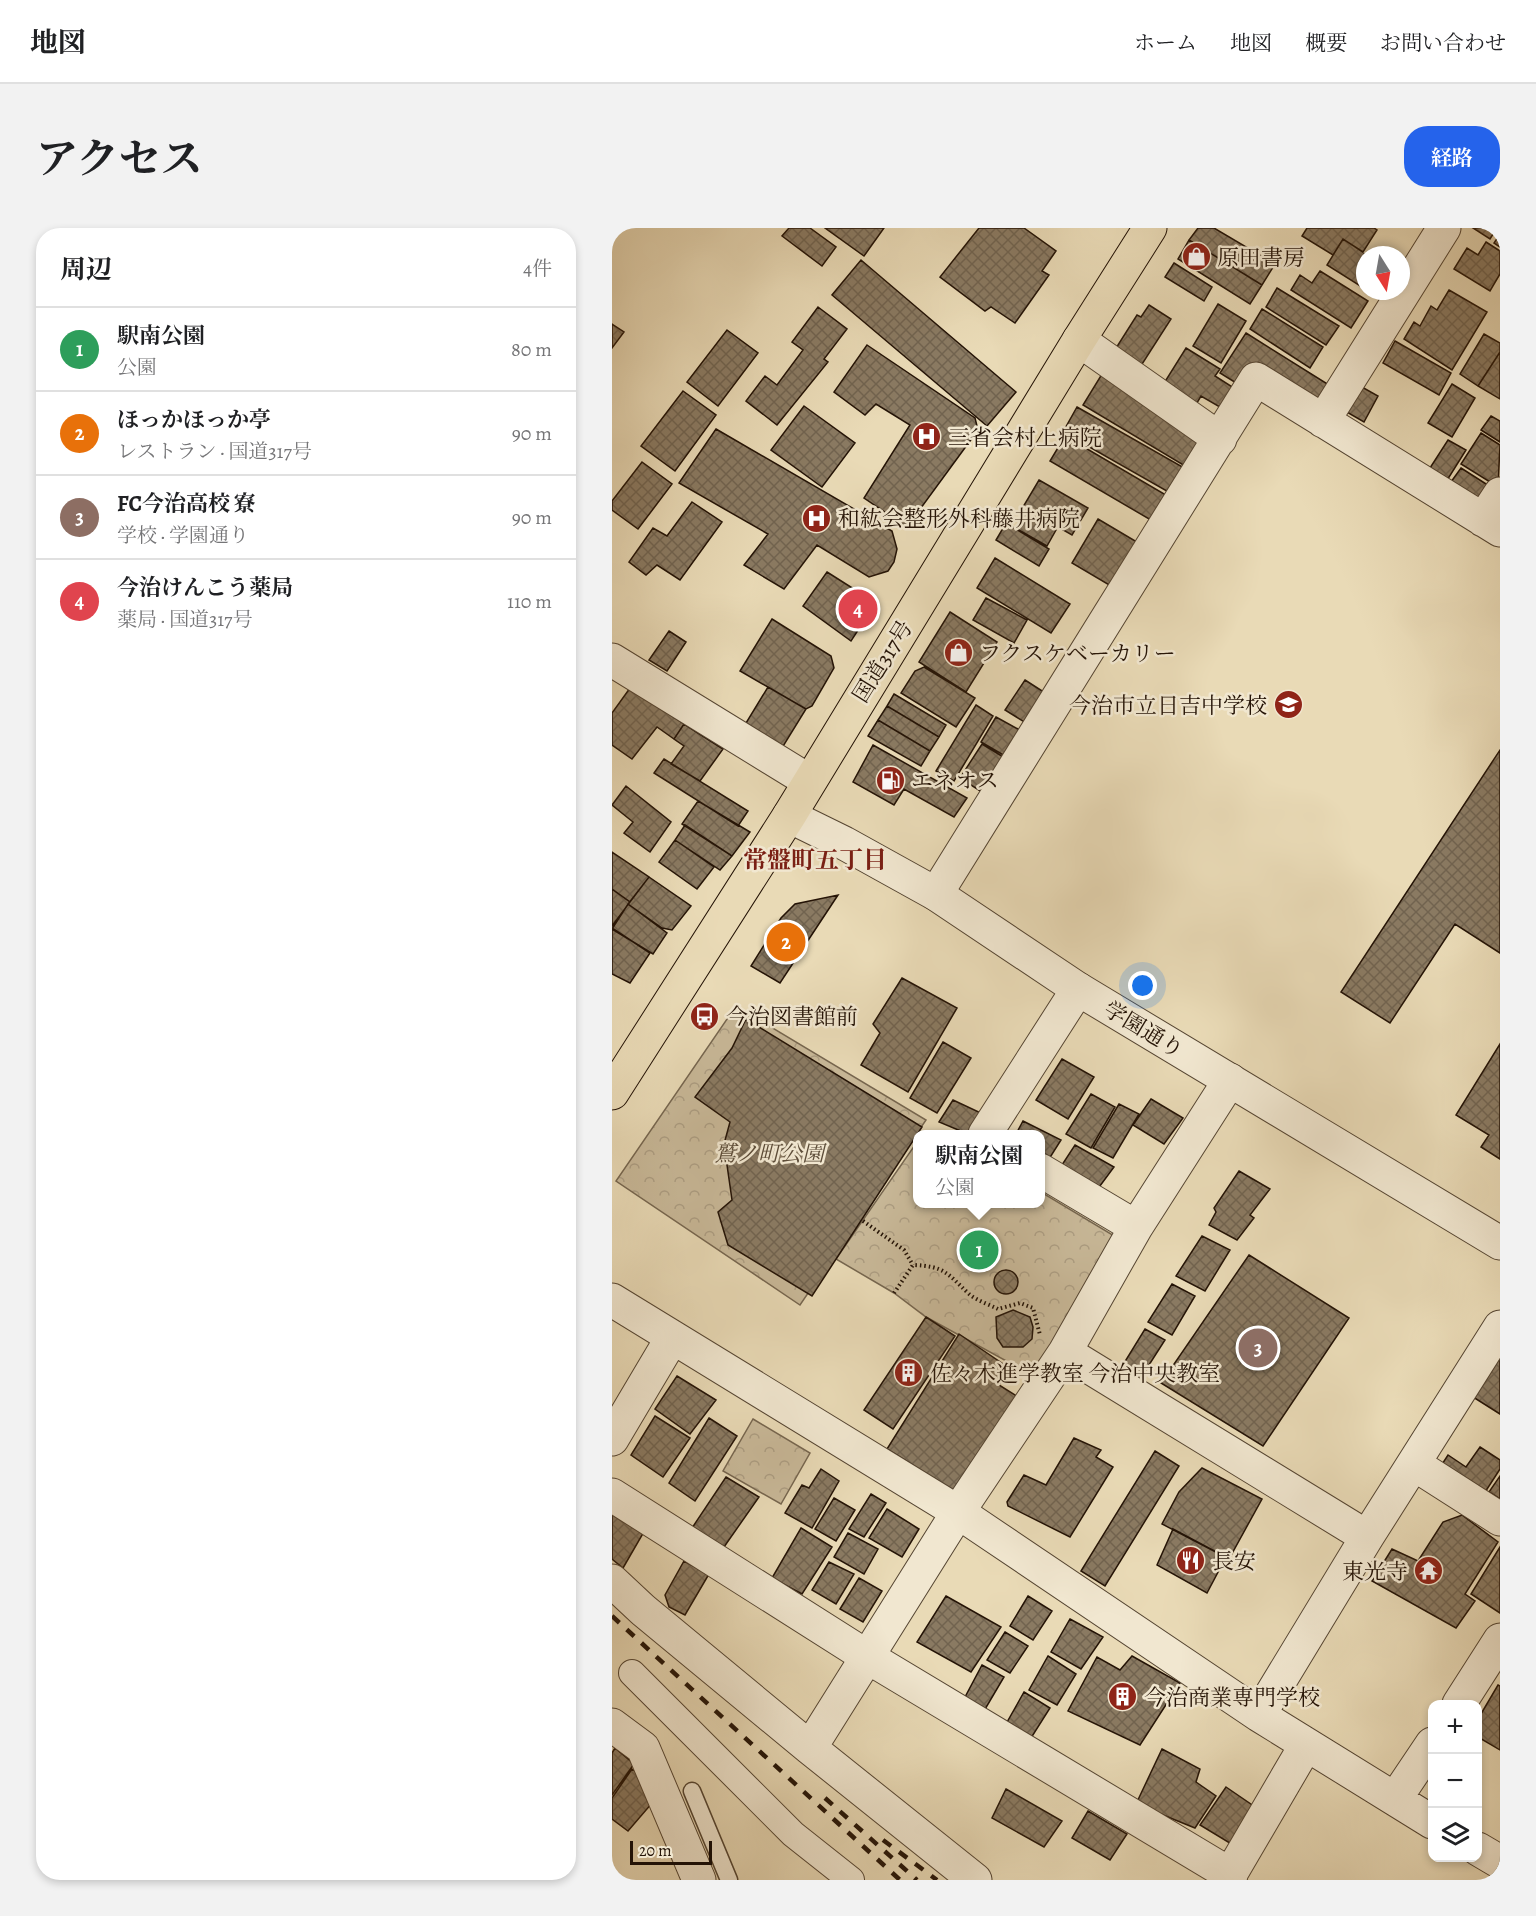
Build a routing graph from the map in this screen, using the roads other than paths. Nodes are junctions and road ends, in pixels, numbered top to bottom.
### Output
1 (1150, 228) edge
2 (1444, 228) edge
3 (1079, 340) junction
4 (1323, 421) junction
5 (1220, 439) junction
6 (1494, 514) edge
7 (612, 660) edge
8 (809, 781) junction
9 (789, 816) junction
10 (936, 894) junction
11 (1078, 989) junction
12 (1230, 1080) junction
13 (612, 1093) edge
14 (988, 1130) edge
15 (1045, 1172) edge
16 (1136, 1227) junction
17 (1500, 1243) edge
18 (612, 1300) edge
19 (1500, 1328) edge
20 (672, 1338) junction
21 (1065, 1352) junction
22 (612, 1439) edge
23 (1414, 1464) junction
24 (612, 1495) edge
25 (958, 1512) junction
26 (1500, 1518) edge
27 (1367, 1537) junction
28 (612, 1581) edge
29 (1500, 1640) edge
30 (866, 1656) junction
31 (632, 1673) dead end
32 (1462, 1700) edge
33 (1259, 1715) junction
34 (615, 1733) edge
35 (1306, 1745) junction
36 (810, 1748) junction
37 (1428, 1750) edge
38 (692, 1791) dead end
39 (1395, 1799) junction
40 (1428, 1820) edge
41 (1482, 1851) edge
42 (1500, 1862) edge
43 (1229, 1877) edge
44 (699, 1880) edge
45 (729, 1880) edge
46 (851, 1880) edge
47 (975, 1880) edge

1 - 3 highway, 国道317号
2 - 4 street
3 - 5 street
3 - 8 highway, 国道317号
4 - 5 street
4 - 6 street
5 - 10 street
7 - 8 street
8 - 9 highway, 国道317号
9 - 10 street, 学園通り
9 - 13 highway, 国道317号
10 - 11 street, 学園通り
11 - 12 street, 学園通り
11 - 14 street
12 - 16 street
12 - 17 street, 学園通り
15 - 16 street
16 - 21 street
18 - 20 street
19 - 23 street
20 - 22 street
20 - 25 street
21 - 25 street
21 - 27 street
23 - 26 street
23 - 27 street
24 - 30 street
25 - 30 street
25 - 33 street
27 - 33 street
28 - 36 street
29 - 32 street
30 - 36 street
30 - 43 street
31 - 46 street
33 - 35 street
34 - 44 street
35 - 39 street
35 - 43 street
36 - 47 street
37 - 39 street
38 - 45 lane
39 - 40 street
41 - 42 street

